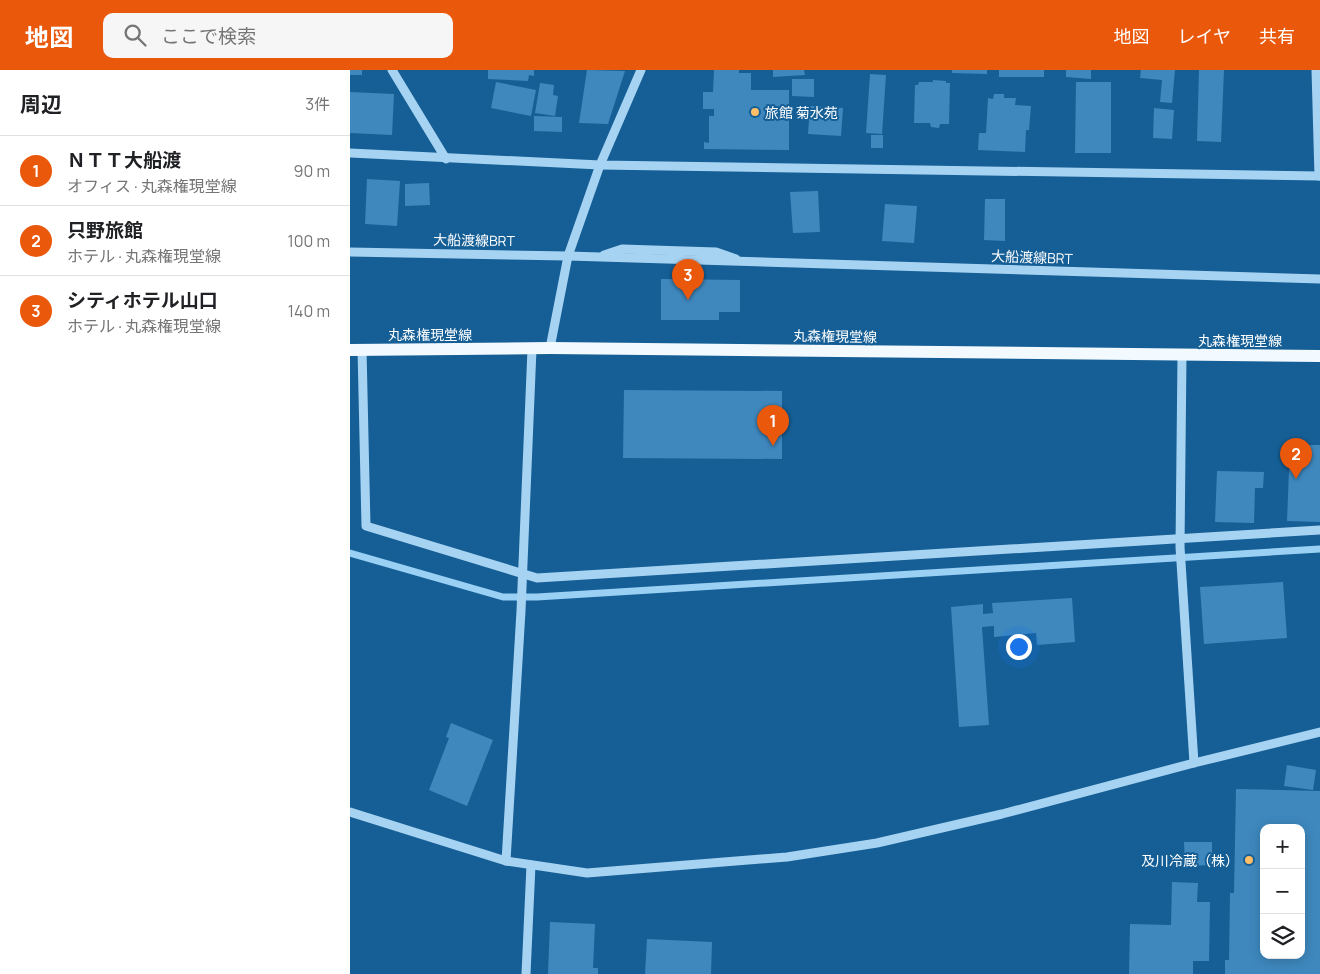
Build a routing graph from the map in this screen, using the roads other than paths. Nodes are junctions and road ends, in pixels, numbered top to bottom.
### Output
1 (392, 70) edge
2 (641, 70) edge
3 (1316, 70) edge
4 (350, 153) edge
5 (446, 159) junction
6 (600, 165) junction
7 (1320, 176) edge
8 (350, 252) edge
9 (568, 256) junction
10 (1320, 279) edge
11 (550, 348) junction
12 (532, 349) junction
13 (356, 350) edge
14 (1182, 355) junction
15 (1320, 356) edge
16 (1320, 530) edge
17 (1180, 542) junction
18 (522, 579) junction
19 (1320, 732) edge
20 (1194, 763) junction
21 (350, 812) edge
22 (506, 862) junction
23 (531, 865) junction
24 (526, 974) edge

1 - 5 street
2 - 6 street
3 - 7 street
4 - 5 street
5 - 6 street
6 - 7 street
6 - 9 street
8 - 9 street, 大船渡線BRT
9 - 10 street, 大船渡線BRT
9 - 11 street
11 - 12 main road, 丸森権現堂線
11 - 14 main road, 丸森権現堂線
12 - 13 main road, 丸森権現堂線
12 - 18 street
13 - 18 street
14 - 15 main road, 丸森権現堂線
14 - 17 street
16 - 17 street
17 - 18 street
17 - 20 street
18 - 22 street
19 - 20 street
20 - 23 street
21 - 22 street
22 - 23 street
23 - 24 street

